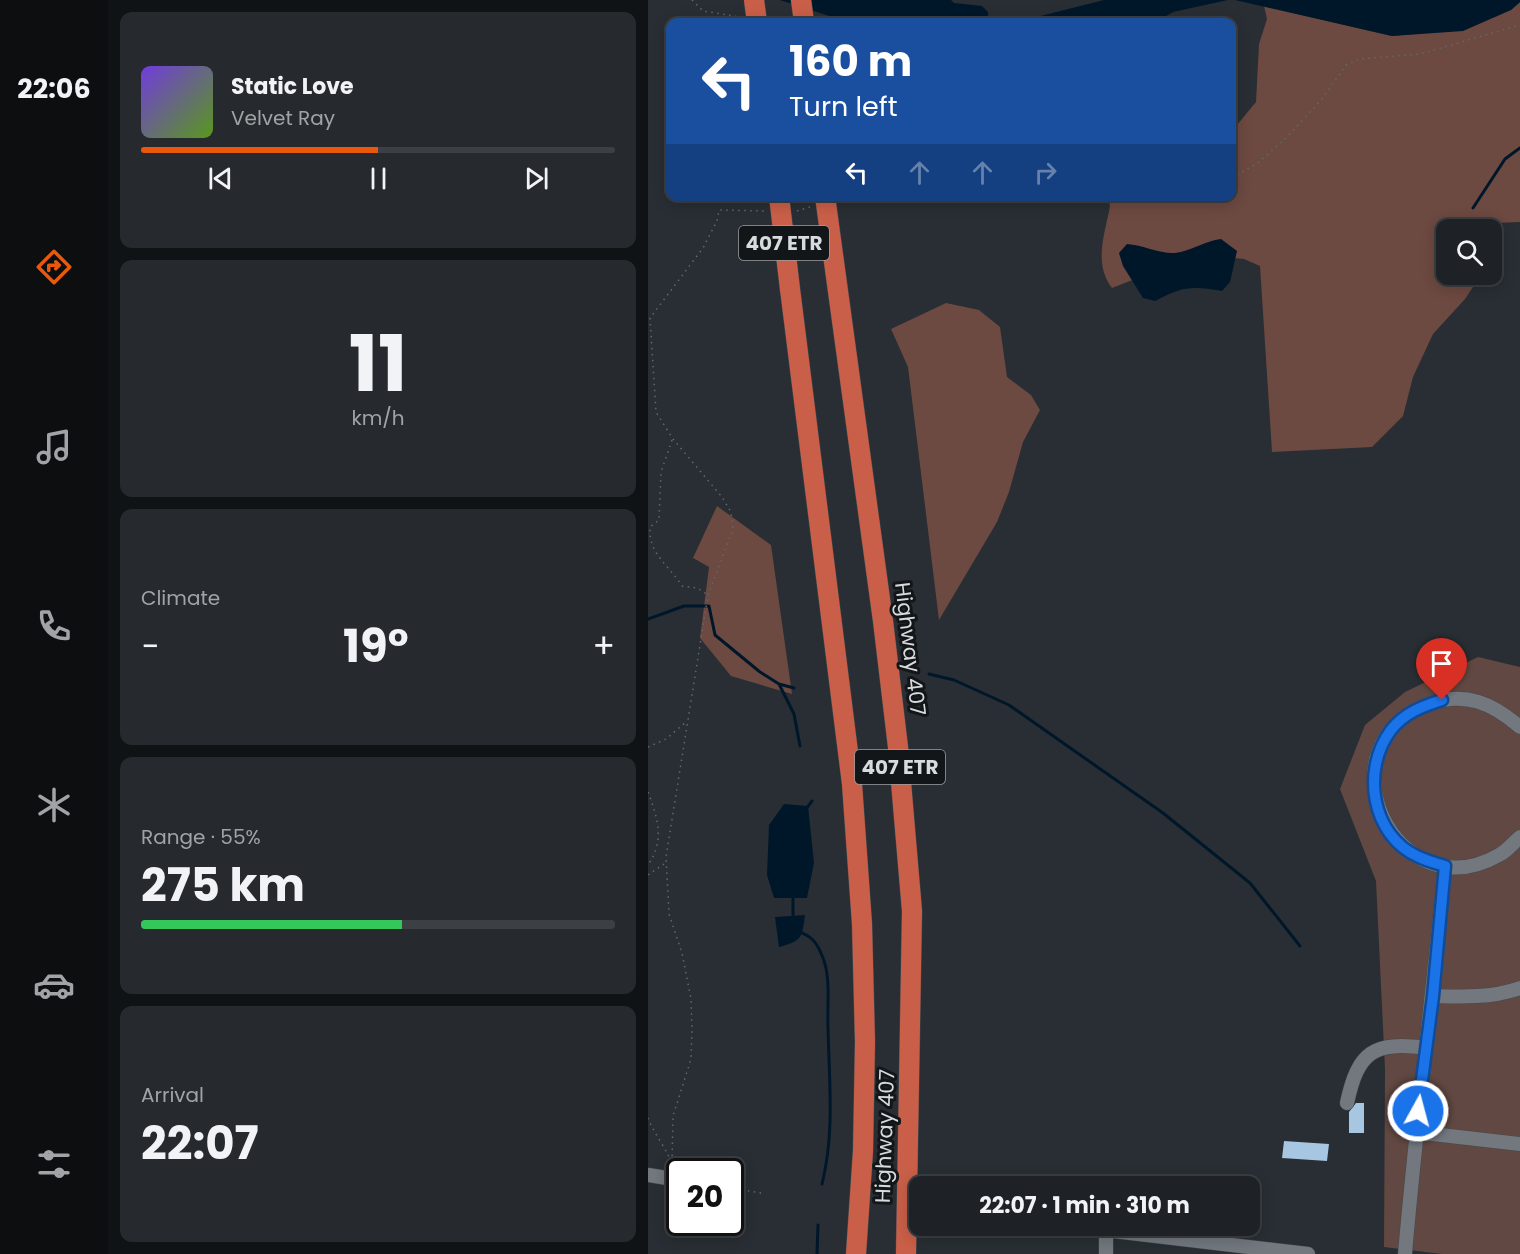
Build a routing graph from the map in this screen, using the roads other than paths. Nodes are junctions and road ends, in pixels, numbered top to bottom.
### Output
1 (801, 0) edge
2 (803, 18) edge
3 (819, 201) edge
4 (776, 204) edge
5 (1520, 727) edge
6 (1520, 837) edge
7 (1445, 866) junction
8 (1520, 988) edge
9 (1433, 996) junction
10 (1426, 1048) junction
11 (1347, 1103) dead end
12 (1415, 1132) junction
13 (1520, 1144) edge
14 (648, 1175) edge
15 (666, 1178) edge
16 (1106, 1236) edge
17 (1155, 1236) edge
18 (856, 1254) edge
19 (906, 1254) edge
20 (1106, 1254) edge
21 (1302, 1254) edge
22 (1308, 1254) edge
23 (1405, 1254) edge

1 - 2 highway
3 - 19 highway, Highway 407 / 407 ETR
4 - 18 highway, Highway 407 / 407 ETR, bridge
5 - 7 street
6 - 7 street
7 - 9 street
8 - 9 street
9 - 10 street
10 - 11 street
10 - 12 street
12 - 13 street
12 - 23 street
14 - 15 street
16 - 20 street
17 - 21 street
21 - 22 street

